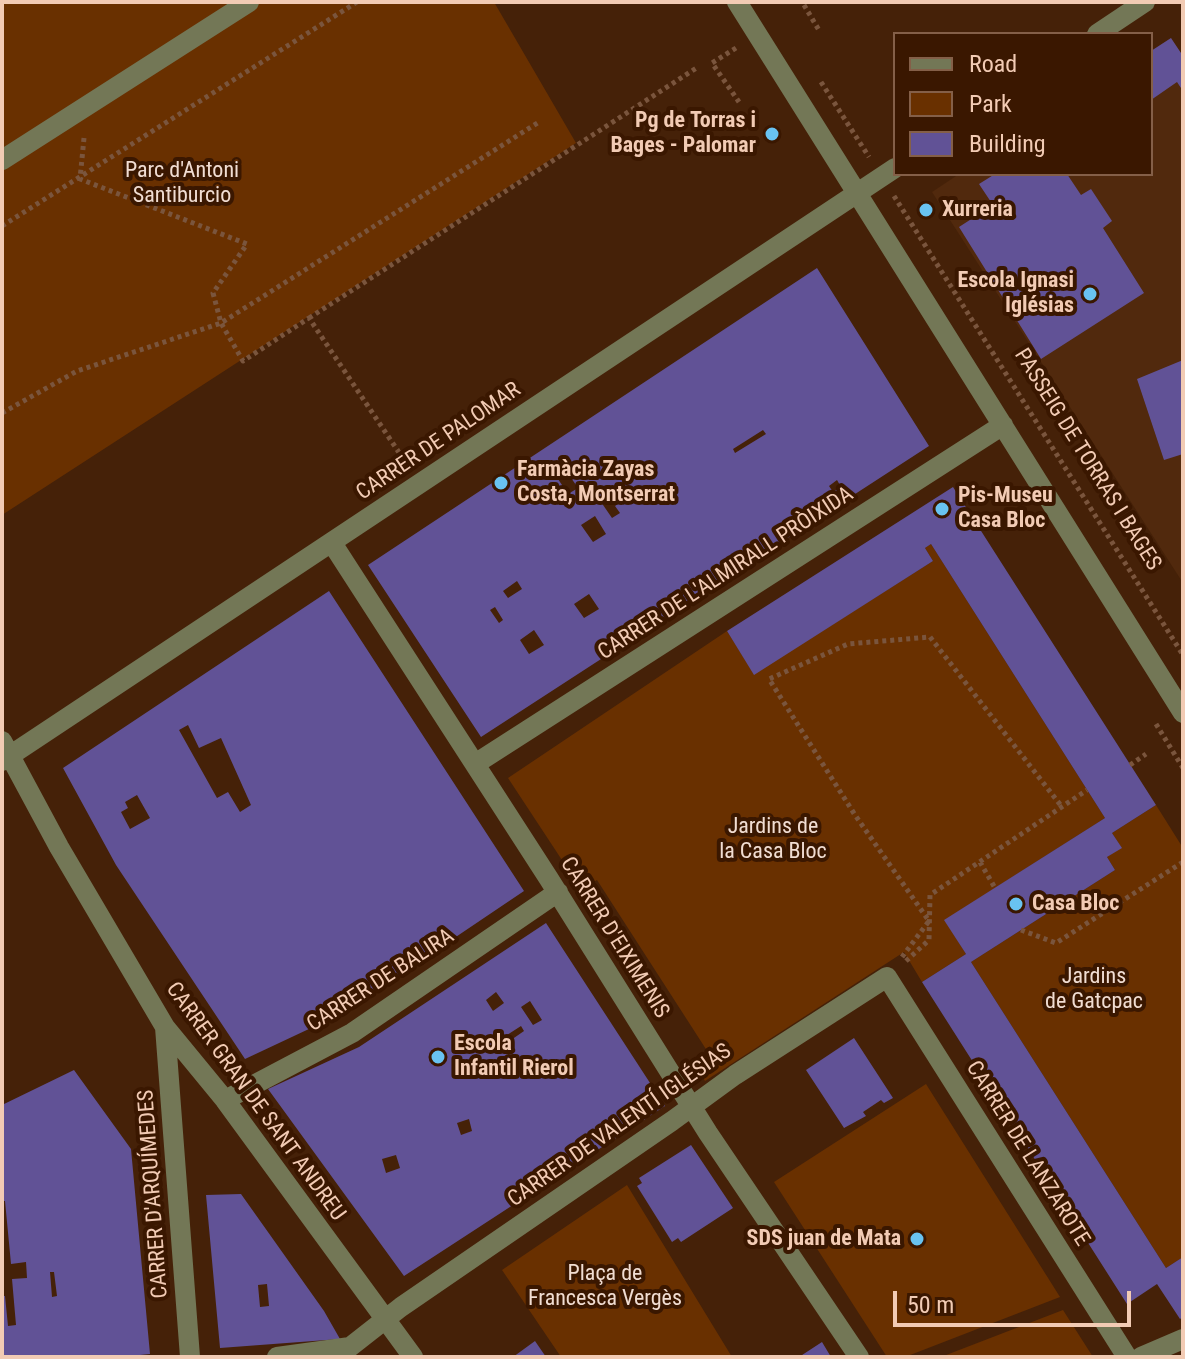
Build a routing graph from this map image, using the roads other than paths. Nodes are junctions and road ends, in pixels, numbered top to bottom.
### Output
1 (249, 2) edge
2 (737, 2) edge
3 (1145, 2) edge
4 (1100, 32) edge
5 (2, 160) edge
6 (893, 169) edge
7 (857, 193) junction
8 (1003, 425) junction
9 (332, 543) junction
10 (1183, 713) edge
11 (4, 753) edge
12 (475, 764) junction
13 (558, 892) junction
14 (887, 977) joint
15 (165, 1027) junction
16 (225, 1100) junction
17 (691, 1105) junction
18 (385, 1321) junction
19 (1183, 1339) edge
20 (190, 1357) edge
21 (277, 1357) edge
22 (413, 1357) edge
23 (859, 1357) edge
24 (1127, 1357) edge
25 (1141, 1357) edge

1 - 5 street
2 - 7 street
3 - 4 street
6 - 7 street, CARRER DE PALOMAR
7 - 8 street
7 - 9 street, CARRER DE PALOMAR
8 - 10 street
8 - 12 street, CARRER DE L'ALMIRALL PRÒIXIDA
9 - 11 street, CARRER DE PALOMAR
9 - 12 street, CARRER D'EIXIMENIS
11 - 15 street, CARRER GRAN DE SANT ANDREU
12 - 13 street, CARRER D'EIXIMENIS
13 - 16 street, CARRER DE BALIRA
13 - 17 street, CARRER D'EIXIMENIS
14 - 17 street, CARRER DE VALENTÍ IGLÉSIAS
14 - 24 street, CARRER DE LANZAROTE
15 - 16 street, CARRER GRAN DE SANT ANDREU
15 - 20 street, CARRER D'ARQUÍMEDES
16 - 18 street, CARRER GRAN DE SANT ANDREU
17 - 18 street, CARRER DE VALENTÍ IGLÉSIAS
17 - 23 street, CARRER D'EIXIMENIS
18 - 21 street, CARRER DE VALENTÍ IGLÉSIAS
18 - 22 street, CARRER GRAN DE SANT ANDREU
19 - 25 street

